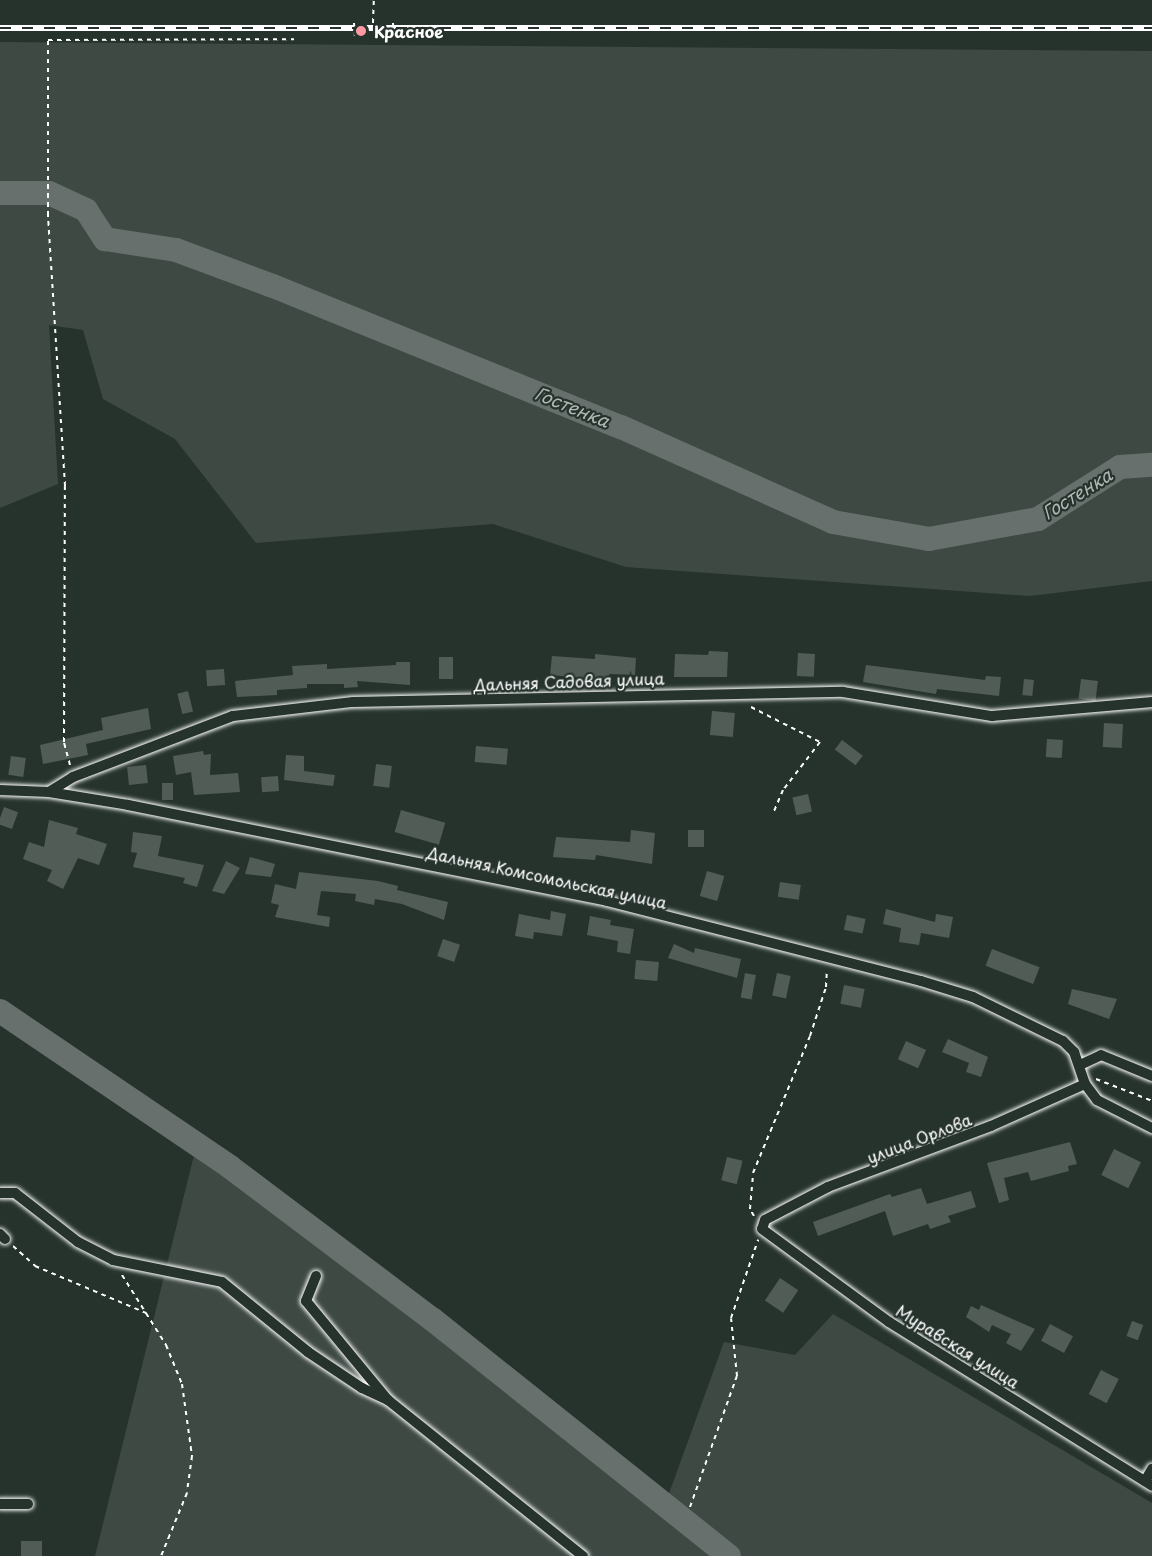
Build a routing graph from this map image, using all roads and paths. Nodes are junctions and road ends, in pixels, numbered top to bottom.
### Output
1 (374, 0) edge
2 (354, 23) dead end
3 (373, 23) dead end
4 (393, 23) dead end
5 (294, 39) dead end
6 (355, 39) dead end
7 (394, 39) dead end
8 (742, 702) dead end
9 (1152, 702) edge
10 (73, 777) junction
11 (0, 790) edge
12 (49, 792) junction
13 (773, 814) dead end
14 (1082, 1074) junction
15 (1152, 1076) edge
16 (1152, 1101) edge
17 (1152, 1128) edge
18 (0, 1193) edge
19 (765, 1220) joint
20 (3, 1236) edge
21 (113, 1260) junction
22 (316, 1276) dead end
23 (146, 1313) junction
24 (388, 1400) junction
25 (1152, 1469) edge
26 (1149, 1483) edge
27 (0, 1504) edge
28 (28, 1504) dead end
29 (161, 1556) edge
30 (583, 1556) edge

1 - 3 path
2 - 6 path
4 - 7 path
5 - 10 path
8 - 13 path
9 - 10 street, Дальняя Садовая улица
10 - 12 street, Дальняя Садовая улица
11 - 12 street
12 - 14 street, Дальняя Комсомольская улица
14 - 15 street
14 - 16 path
14 - 17 street
14 - 19 street, улица Орлова
18 - 21 street
19 - 26 street, Муравская улица
20 - 23 path
21 - 23 path
21 - 24 street
22 - 24 street
23 - 29 path
24 - 30 street
25 - 26 street
27 - 28 street

